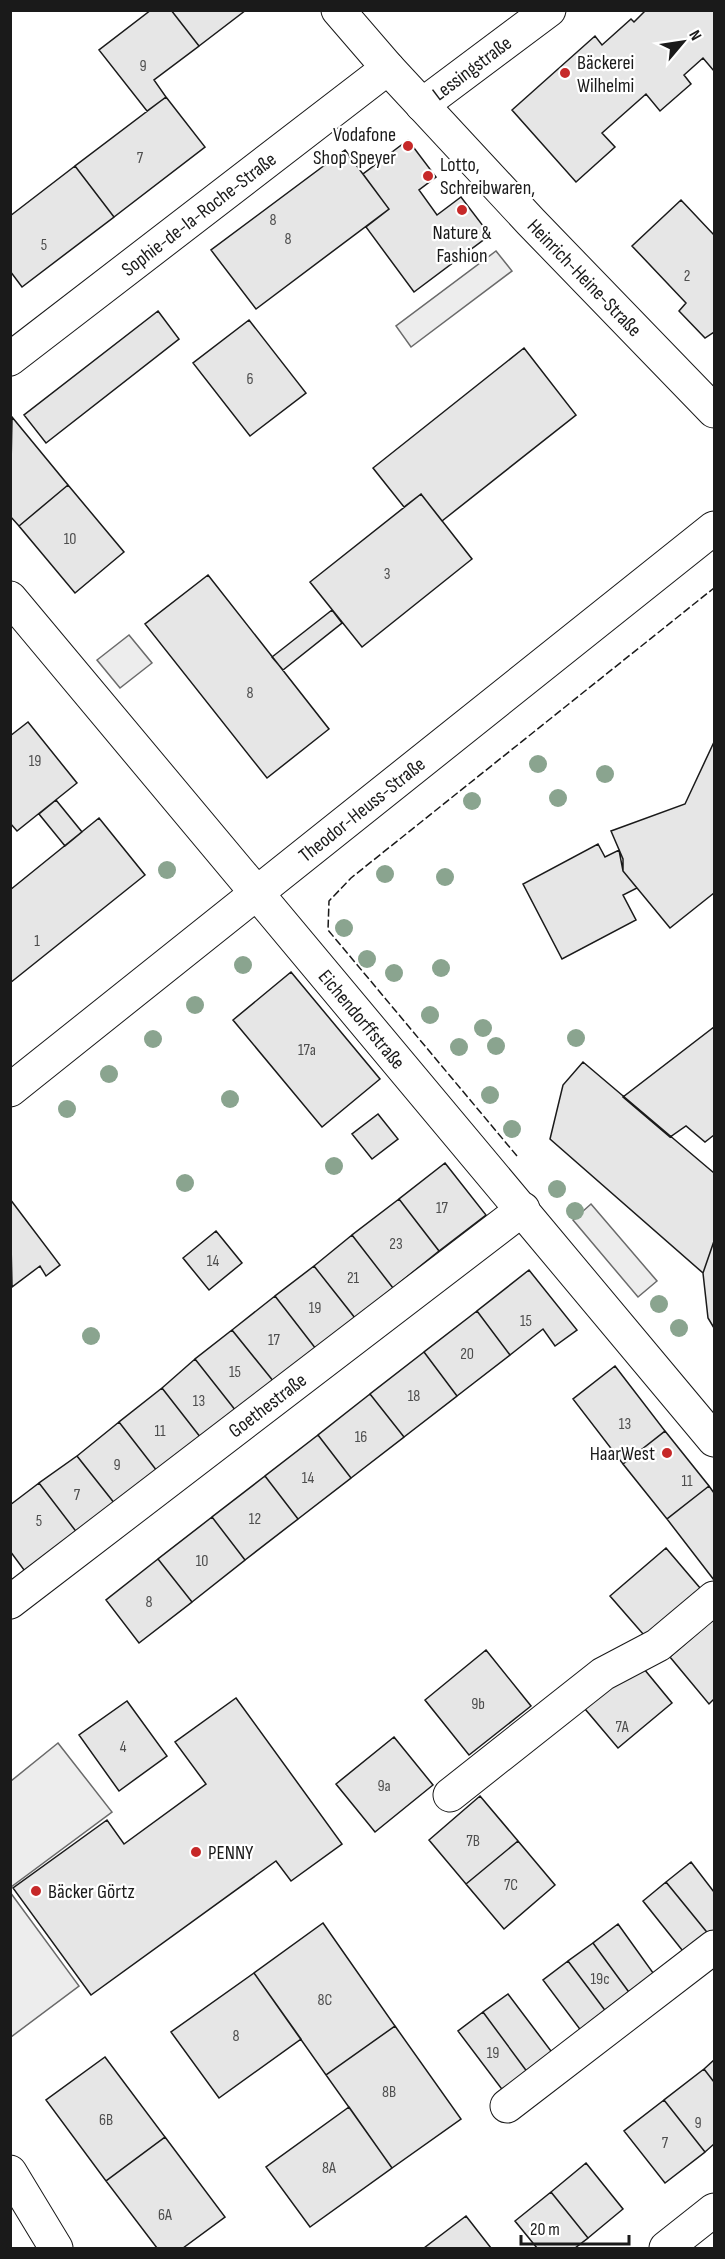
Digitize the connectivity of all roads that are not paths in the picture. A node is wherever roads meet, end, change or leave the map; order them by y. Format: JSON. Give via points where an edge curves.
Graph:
{"nodes":[{"id":1,"x":338,"y":10,"type":"edge"},
{"id":2,"x":549,"y":10,"type":"edge"},
{"id":3,"x":388,"y":68,"type":"junction"},
{"id":4,"x":422,"y":105,"type":"junction"},
{"id":5,"x":10,"y":359,"type":"edge"},
{"id":6,"x":714,"y":411,"type":"edge"},
{"id":7,"x":714,"y":528,"type":"edge"},
{"id":8,"x":10,"y":598,"type":"edge"},
{"id":9,"x":257,"y":893,"type":"junction"},
{"id":10,"x":10,"y":1090,"type":"edge"},
{"id":11,"x":523,"y":1209,"type":"junction"},
{"id":12,"x":714,"y":1440,"type":"edge"},
{"id":13,"x":714,"y":1599,"type":"edge"},
{"id":14,"x":10,"y":1602,"type":"edge"},
{"id":15,"x":450,"y":1795,"type":"dead end"},
{"id":16,"x":714,"y":1947,"type":"edge"},
{"id":17,"x":507,"y":2106,"type":"dead end"},
{"id":18,"x":10,"y":2172,"type":"edge"},
{"id":19,"x":714,"y":2210,"type":"edge"},
{"id":20,"x":56,"y":2248,"type":"edge"},
{"id":21,"x":666,"y":2248,"type":"edge"}],
"edges":[{"from":1,"to":3,"type":"street","name":"Heinrich-Heine-Straße"},
{"from":2,"to":4,"type":"street","name":"Lessingstraße"},
{"from":3,"to":4,"type":"street","name":"Heinrich-Heine-Straße"},
{"from":3,"to":5,"type":"street","name":"Sophie-de-la-Roche-Straße"},
{"from":4,"to":6,"type":"street","name":"Heinrich-Heine-Straße"},
{"from":7,"to":9,"type":"street","name":"Theodor-Heuss-Straße"},
{"from":8,"to":9,"type":"street","name":"Eichendorffstraße"},
{"from":9,"to":10,"type":"street","name":"Theodor-Heuss-Straße"},
{"from":9,"to":11,"type":"street","name":"Eichendorffstraße"},
{"from":11,"to":12,"type":"street","name":"Eichendorffstraße"},
{"from":11,"to":14,"type":"street","name":"Goethestraße"},
{"from":13,"to":15,"type":"street","via":[[658,1645],[603,1674]]},
{"from":16,"to":17,"type":"street"},
{"from":18,"to":20,"type":"street"},
{"from":19,"to":21,"type":"street"}]}
